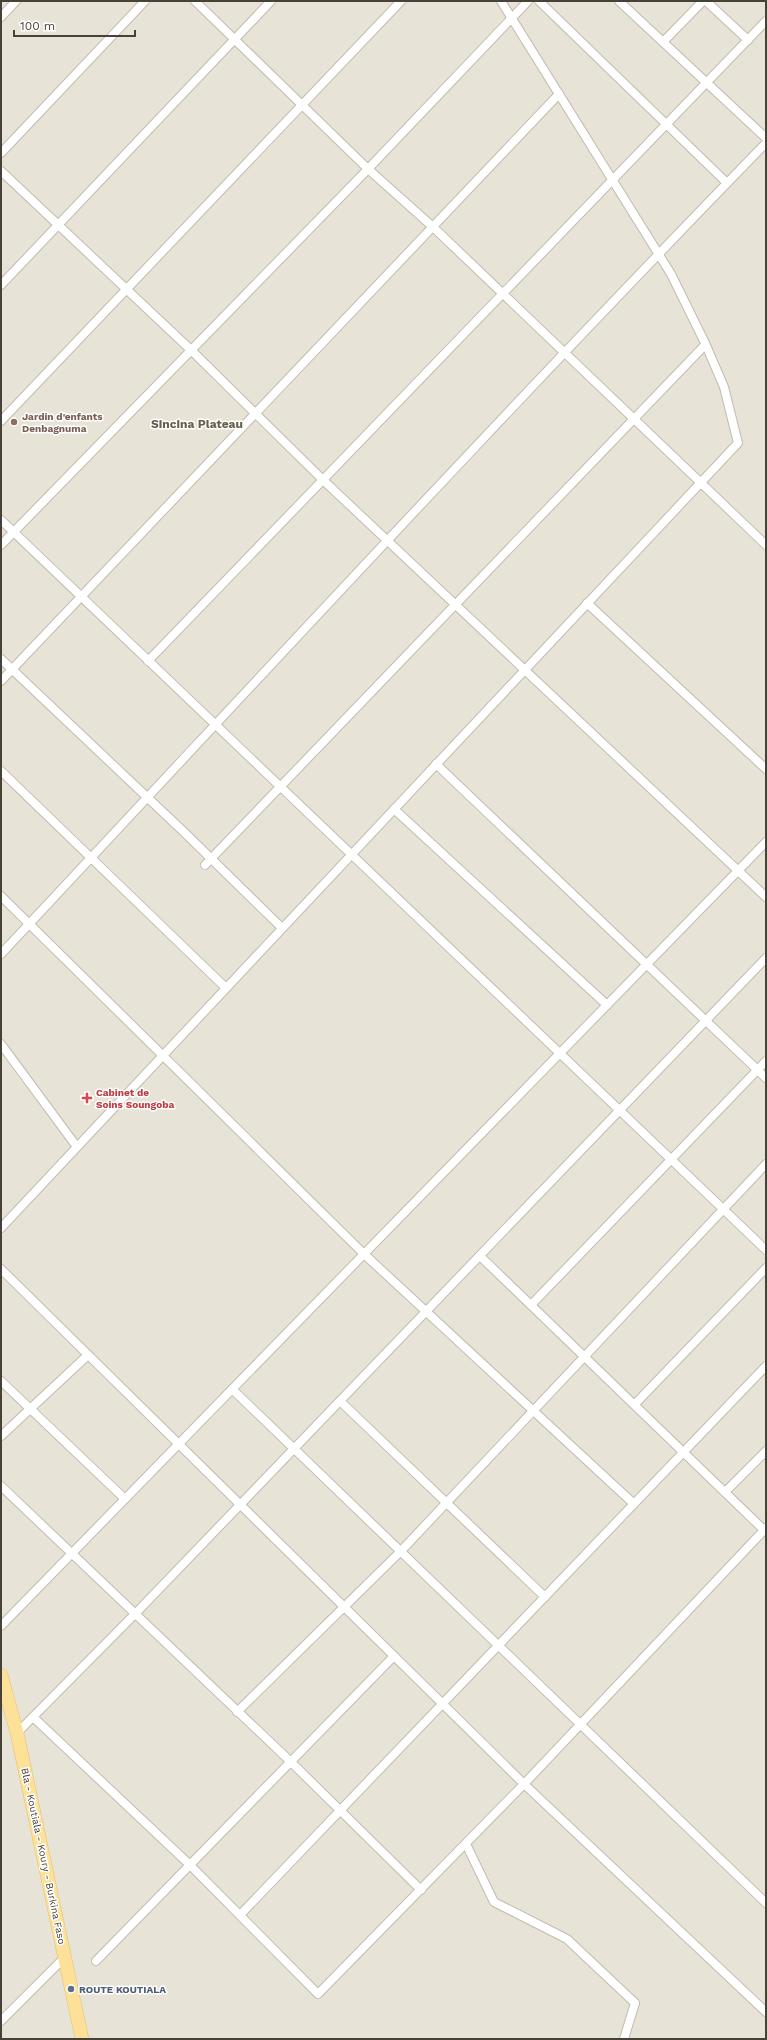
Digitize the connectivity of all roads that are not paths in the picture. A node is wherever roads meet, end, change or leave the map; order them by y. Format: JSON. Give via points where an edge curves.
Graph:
{"nodes":[{"id":1,"x":16,"y":1,"type":"edge"},
{"id":2,"x":145,"y":1,"type":"edge"},
{"id":3,"x":195,"y":1,"type":"edge"},
{"id":4,"x":270,"y":1,"type":"edge"},
{"id":5,"x":401,"y":1,"type":"edge"},
{"id":6,"x":501,"y":1,"type":"edge"},
{"id":7,"x":528,"y":1,"type":"edge"},
{"id":8,"x":539,"y":1,"type":"edge"},
{"id":9,"x":619,"y":1,"type":"edge"},
{"id":10,"x":705,"y":1,"type":"edge"},
{"id":11,"x":1,"y":17,"type":"edge"},
{"id":12,"x":511,"y":19,"type":"junction"},
{"id":13,"x":766,"y":21,"type":"edge"},
{"id":14,"x":234,"y":38,"type":"junction"},
{"id":15,"x":748,"y":40,"type":"junction"},
{"id":16,"x":663,"y":42,"type":"junction"},
{"id":17,"x":706,"y":83,"type":"junction"},
{"id":18,"x":559,"y":94,"type":"junction"},
{"id":19,"x":302,"y":103,"type":"junction"},
{"id":20,"x":667,"y":124,"type":"junction"},
{"id":21,"x":766,"y":138,"type":"edge"},
{"id":22,"x":766,"y":143,"type":"edge"},
{"id":23,"x":1,"y":153,"type":"edge"},
{"id":24,"x":368,"y":169,"type":"junction"},
{"id":25,"x":1,"y":171,"type":"edge"},
{"id":26,"x":613,"y":180,"type":"junction"},
{"id":27,"x":727,"y":183,"type":"junction"},
{"id":28,"x":58,"y":225,"type":"junction"},
{"id":29,"x":433,"y":227,"type":"junction"},
{"id":30,"x":658,"y":254,"type":"junction"},
{"id":31,"x":1,"y":285,"type":"edge"},
{"id":32,"x":126,"y":289,"type":"junction"},
{"id":33,"x":503,"y":294,"type":"junction"},
{"id":34,"x":705,"y":345,"type":"junction"},
{"id":35,"x":192,"y":351,"type":"junction"},
{"id":36,"x":565,"y":353,"type":"junction"},
{"id":37,"x":255,"y":414,"type":"junction"},
{"id":38,"x":634,"y":420,"type":"junction"},
{"id":39,"x":1,"y":421,"type":"edge"},
{"id":40,"x":323,"y":480,"type":"junction"},
{"id":41,"x":700,"y":482,"type":"junction"},
{"id":42,"x":1,"y":520,"type":"edge"},
{"id":43,"x":13,"y":532,"type":"junction"},
{"id":44,"x":388,"y":541,"type":"junction"},
{"id":45,"x":766,"y":544,"type":"edge"},
{"id":46,"x":1,"y":545,"type":"edge"},
{"id":47,"x":81,"y":597,"type":"junction"},
{"id":48,"x":587,"y":603,"type":"junction"},
{"id":49,"x":456,"y":606,"type":"junction"},
{"id":50,"x":1,"y":660,"type":"edge"},
{"id":51,"x":148,"y":662,"type":"junction"},
{"id":52,"x":12,"y":670,"type":"junction"},
{"id":53,"x":524,"y":671,"type":"junction"},
{"id":54,"x":1,"y":681,"type":"edge"},
{"id":55,"x":215,"y":725,"type":"junction"},
{"id":56,"x":436,"y":764,"type":"junction"},
{"id":57,"x":766,"y":769,"type":"edge"},
{"id":58,"x":1,"y":771,"type":"edge"},
{"id":59,"x":280,"y":788,"type":"junction"},
{"id":60,"x":147,"y":798,"type":"junction"},
{"id":61,"x":394,"y":809,"type":"junction"},
{"id":62,"x":766,"y":842,"type":"edge"},
{"id":63,"x":351,"y":855,"type":"junction"},
{"id":64,"x":91,"y":858,"type":"junction"},
{"id":65,"x":208,"y":862,"type":"junction"},
{"id":66,"x":738,"y":871,"type":"junction"},
{"id":67,"x":1,"y":896,"type":"edge"},
{"id":68,"x":766,"y":897,"type":"edge"},
{"id":69,"x":29,"y":925,"type":"junction"},
{"id":70,"x":282,"y":928,"type":"junction"},
{"id":71,"x":1,"y":954,"type":"edge"},
{"id":72,"x":766,"y":958,"type":"edge"},
{"id":73,"x":647,"y":964,"type":"junction"},
{"id":74,"x":226,"y":988,"type":"junction"},
{"id":75,"x":607,"y":1005,"type":"junction"},
{"id":76,"x":706,"y":1020,"type":"junction"},
{"id":77,"x":1,"y":1044,"type":"edge"},
{"id":78,"x":560,"y":1054,"type":"junction"},
{"id":79,"x":162,"y":1057,"type":"junction"},
{"id":80,"x":766,"y":1061,"type":"edge"},
{"id":81,"x":757,"y":1070,"type":"junction"},
{"id":82,"x":766,"y":1078,"type":"edge"},
{"id":83,"x":619,"y":1110,"type":"junction"},
{"id":84,"x":77,"y":1147,"type":"junction"},
{"id":85,"x":672,"y":1160,"type":"junction"},
{"id":86,"x":766,"y":1164,"type":"edge"},
{"id":87,"x":723,"y":1209,"type":"junction"},
{"id":88,"x":1,"y":1228,"type":"edge"},
{"id":89,"x":766,"y":1250,"type":"edge"},
{"id":90,"x":364,"y":1254,"type":"junction"},
{"id":91,"x":480,"y":1256,"type":"junction"},
{"id":92,"x":766,"y":1268,"type":"edge"},
{"id":93,"x":1,"y":1269,"type":"edge"},
{"id":94,"x":531,"y":1305,"type":"junction"},
{"id":95,"x":426,"y":1312,"type":"junction"},
{"id":96,"x":88,"y":1355,"type":"junction"},
{"id":97,"x":584,"y":1356,"type":"junction"},
{"id":98,"x":766,"y":1366,"type":"edge"},
{"id":99,"x":1,"y":1381,"type":"edge"},
{"id":100,"x":232,"y":1389,"type":"junction"},
{"id":101,"x":340,"y":1401,"type":"junction"},
{"id":102,"x":636,"y":1404,"type":"junction"},
{"id":103,"x":30,"y":1409,"type":"junction"},
{"id":104,"x":533,"y":1411,"type":"junction"},
{"id":105,"x":1,"y":1436,"type":"edge"},
{"id":106,"x":179,"y":1444,"type":"junction"},
{"id":107,"x":294,"y":1448,"type":"junction"},
{"id":108,"x":766,"y":1451,"type":"edge"},
{"id":109,"x":683,"y":1452,"type":"junction"},
{"id":110,"x":1,"y":1486,"type":"edge"},
{"id":111,"x":725,"y":1492,"type":"junction"},
{"id":112,"x":125,"y":1499,"type":"junction"},
{"id":113,"x":446,"y":1502,"type":"junction"},
{"id":114,"x":240,"y":1504,"type":"junction"},
{"id":115,"x":634,"y":1504,"type":"junction"},
{"id":116,"x":765,"y":1529,"type":"edge"},
{"id":117,"x":401,"y":1551,"type":"junction"},
{"id":118,"x":72,"y":1554,"type":"junction"},
{"id":119,"x":545,"y":1597,"type":"junction"},
{"id":120,"x":344,"y":1606,"type":"junction"},
{"id":121,"x":135,"y":1614,"type":"junction"},
{"id":122,"x":1,"y":1626,"type":"edge"},
{"id":123,"x":499,"y":1645,"type":"junction"},
{"id":124,"x":394,"y":1656,"type":"junction"},
{"id":125,"x":1,"y":1675,"type":"edge"},
{"id":126,"x":443,"y":1704,"type":"junction"},
{"id":127,"x":237,"y":1712,"type":"junction"},
{"id":128,"x":33,"y":1717,"type":"junction"},
{"id":129,"x":581,"y":1724,"type":"junction"},
{"id":130,"x":17,"y":1733,"type":"junction"},
{"id":131,"x":291,"y":1762,"type":"junction"},
{"id":132,"x":524,"y":1784,"type":"junction"},
{"id":133,"x":340,"y":1811,"type":"junction"},
{"id":134,"x":466,"y":1844,"type":"junction"},
{"id":135,"x":190,"y":1865,"type":"junction"},
{"id":136,"x":420,"y":1890,"type":"junction"},
{"id":137,"x":766,"y":1903,"type":"edge"},
{"id":138,"x":240,"y":1915,"type":"junction"},
{"id":139,"x":65,"y":1957,"type":"junction"},
{"id":140,"x":96,"y":1961,"type":"dead end"},
{"id":141,"x":766,"y":2012,"type":"edge"},
{"id":142,"x":1,"y":2021,"type":"edge"},
{"id":143,"x":82,"y":2039,"type":"edge"},
{"id":144,"x":624,"y":2039,"type":"edge"}],
"edges":[{"from":1,"to":11,"type":"street"},
{"from":2,"to":23,"type":"street"},
{"from":3,"to":14,"type":"street"},
{"from":4,"to":14,"type":"street"},
{"from":5,"to":19,"type":"street"},
{"from":6,"to":12,"type":"street"},
{"from":7,"to":12,"type":"street"},
{"from":8,"to":20,"type":"street"},
{"from":9,"to":16,"type":"street"},
{"from":10,"to":15,"type":"street"},
{"from":10,"to":16,"type":"street"},
{"from":12,"to":18,"type":"street"},
{"from":12,"to":24,"type":"street"},
{"from":13,"to":15,"type":"street"},
{"from":14,"to":19,"type":"street"},
{"from":14,"to":28,"type":"street"},
{"from":15,"to":17,"type":"street"},
{"from":16,"to":17,"type":"street"},
{"from":17,"to":20,"type":"street"},
{"from":17,"to":21,"type":"street"},
{"from":18,"to":26,"type":"street"},
{"from":18,"to":29,"type":"street"},
{"from":19,"to":24,"type":"street"},
{"from":19,"to":32,"type":"street"},
{"from":20,"to":26,"type":"street"},
{"from":20,"to":27,"type":"street"},
{"from":22,"to":27,"type":"street"},
{"from":24,"to":29,"type":"street"},
{"from":24,"to":35,"type":"street"},
{"from":25,"to":28,"type":"street"},
{"from":26,"to":30,"type":"street"},
{"from":26,"to":33,"type":"street"},
{"from":27,"to":30,"type":"street"},
{"from":28,"to":31,"type":"street"},
{"from":28,"to":32,"type":"street"},
{"from":29,"to":33,"type":"street"},
{"from":29,"to":37,"type":"street"},
{"from":30,"to":34,"type":"street","via":[[671,274]]},
{"from":30,"to":36,"type":"street"},
{"from":32,"to":35,"type":"street"},
{"from":32,"to":39,"type":"street"},
{"from":33,"to":36,"type":"street"},
{"from":33,"to":40,"type":"street"},
{"from":34,"to":38,"type":"street"},
{"from":34,"to":41,"type":"street","via":[[724,387],[738,443]]},
{"from":35,"to":37,"type":"street"},
{"from":35,"to":43,"type":"street"},
{"from":36,"to":38,"type":"street"},
{"from":36,"to":44,"type":"street"},
{"from":37,"to":40,"type":"street"},
{"from":37,"to":47,"type":"street"},
{"from":38,"to":41,"type":"street"},
{"from":38,"to":49,"type":"street"},
{"from":40,"to":44,"type":"street"},
{"from":40,"to":51,"type":"street"},
{"from":41,"to":45,"type":"street"},
{"from":41,"to":48,"type":"street"},
{"from":42,"to":43,"type":"street"},
{"from":43,"to":46,"type":"street"},
{"from":43,"to":47,"type":"street"},
{"from":44,"to":49,"type":"street"},
{"from":44,"to":55,"type":"street"},
{"from":47,"to":51,"type":"street"},
{"from":47,"to":52,"type":"street"},
{"from":48,"to":53,"type":"street"},
{"from":48,"to":57,"type":"street"},
{"from":49,"to":53,"type":"street"},
{"from":49,"to":59,"type":"street"},
{"from":50,"to":52,"type":"street"},
{"from":51,"to":55,"type":"street"},
{"from":52,"to":54,"type":"street"},
{"from":52,"to":60,"type":"street"},
{"from":53,"to":56,"type":"street"},
{"from":53,"to":66,"type":"street"},
{"from":55,"to":59,"type":"street"},
{"from":55,"to":60,"type":"street"},
{"from":56,"to":61,"type":"street"},
{"from":56,"to":73,"type":"street"},
{"from":58,"to":64,"type":"street"},
{"from":59,"to":63,"type":"street"},
{"from":59,"to":65,"type":"street"},
{"from":60,"to":64,"type":"street"},
{"from":60,"to":65,"type":"street","via":[[185,833]]},
{"from":61,"to":63,"type":"street"},
{"from":61,"to":75,"type":"street"},
{"from":62,"to":66,"type":"street"},
{"from":63,"to":70,"type":"street"},
{"from":63,"to":78,"type":"street"},
{"from":64,"to":69,"type":"street"},
{"from":64,"to":74,"type":"street"},
{"from":65,"to":70,"type":"street"},
{"from":66,"to":68,"type":"street"},
{"from":66,"to":73,"type":"street"},
{"from":67,"to":69,"type":"street"},
{"from":69,"to":71,"type":"street"},
{"from":69,"to":79,"type":"street"},
{"from":70,"to":74,"type":"street"},
{"from":72,"to":76,"type":"street"},
{"from":73,"to":75,"type":"street"},
{"from":73,"to":76,"type":"street"},
{"from":74,"to":79,"type":"street"},
{"from":75,"to":78,"type":"street"},
{"from":76,"to":81,"type":"street"},
{"from":76,"to":83,"type":"street"},
{"from":77,"to":84,"type":"street"},
{"from":78,"to":83,"type":"street"},
{"from":78,"to":90,"type":"street"},
{"from":79,"to":84,"type":"street"},
{"from":79,"to":90,"type":"street"},
{"from":80,"to":81,"type":"street"},
{"from":81,"to":82,"type":"street"},
{"from":81,"to":85,"type":"street"},
{"from":83,"to":85,"type":"street"},
{"from":83,"to":91,"type":"street"},
{"from":84,"to":88,"type":"street"},
{"from":85,"to":87,"type":"street"},
{"from":85,"to":94,"type":"street"},
{"from":86,"to":87,"type":"street"},
{"from":87,"to":89,"type":"street"},
{"from":87,"to":97,"type":"street"},
{"from":90,"to":95,"type":"street"},
{"from":90,"to":100,"type":"street"},
{"from":91,"to":94,"type":"street"},
{"from":91,"to":95,"type":"street"},
{"from":92,"to":102,"type":"street"},
{"from":93,"to":96,"type":"street"},
{"from":94,"to":97,"type":"street"},
{"from":95,"to":101,"type":"street"},
{"from":95,"to":104,"type":"street"},
{"from":96,"to":103,"type":"street"},
{"from":96,"to":106,"type":"street"},
{"from":97,"to":102,"type":"street"},
{"from":97,"to":104,"type":"street"},
{"from":98,"to":109,"type":"street"},
{"from":99,"to":103,"type":"street"},
{"from":100,"to":106,"type":"street"},
{"from":100,"to":107,"type":"street"},
{"from":101,"to":107,"type":"street"},
{"from":101,"to":113,"type":"street"},
{"from":102,"to":109,"type":"street"},
{"from":103,"to":105,"type":"street"},
{"from":103,"to":112,"type":"street"},
{"from":104,"to":113,"type":"street"},
{"from":104,"to":115,"type":"street"},
{"from":106,"to":112,"type":"street"},
{"from":106,"to":114,"type":"street"},
{"from":107,"to":114,"type":"street"},
{"from":107,"to":117,"type":"street"},
{"from":108,"to":111,"type":"street"},
{"from":109,"to":111,"type":"street"},
{"from":109,"to":115,"type":"street"},
{"from":110,"to":118,"type":"street"},
{"from":111,"to":116,"type":"street"},
{"from":112,"to":118,"type":"street"},
{"from":113,"to":117,"type":"street"},
{"from":113,"to":119,"type":"street"},
{"from":114,"to":120,"type":"street"},
{"from":114,"to":121,"type":"street"},
{"from":115,"to":119,"type":"street"},
{"from":116,"to":129,"type":"street"},
{"from":117,"to":120,"type":"street"},
{"from":117,"to":123,"type":"street"},
{"from":118,"to":121,"type":"street"},
{"from":118,"to":122,"type":"street"},
{"from":119,"to":123,"type":"street"},
{"from":120,"to":124,"type":"street"},
{"from":120,"to":127,"type":"street"},
{"from":121,"to":127,"type":"street"},
{"from":121,"to":128,"type":"street"},
{"from":123,"to":126,"type":"street"},
{"from":123,"to":129,"type":"street"},
{"from":124,"to":126,"type":"street"},
{"from":124,"to":131,"type":"street"},
{"from":125,"to":130,"type":"main road","name":"Bla - Koutiala - Koury - Burkina Faso"},
{"from":126,"to":132,"type":"street"},
{"from":126,"to":133,"type":"street"},
{"from":127,"to":131,"type":"street"},
{"from":128,"to":130,"type":"street"},
{"from":128,"to":135,"type":"street"},
{"from":129,"to":132,"type":"street"},
{"from":129,"to":137,"type":"street"},
{"from":130,"to":139,"type":"main road","name":"Bla - Koutiala - Koury - Burkina Faso"},
{"from":131,"to":133,"type":"street"},
{"from":131,"to":135,"type":"street"},
{"from":132,"to":134,"type":"street"},
{"from":132,"to":141,"type":"street"},
{"from":133,"to":136,"type":"street"},
{"from":133,"to":138,"type":"street"},
{"from":134,"to":136,"type":"street"},
{"from":134,"to":144,"type":"street","via":[[494,1902],[567,1939],[635,2003]]},
{"from":135,"to":138,"type":"street"},
{"from":135,"to":140,"type":"street"},
{"from":136,"to":138,"type":"street","via":[[318,1994]]},
{"from":139,"to":142,"type":"street"},
{"from":139,"to":143,"type":"main road","name":"Bla - Koutiala - Koury - Burkina Faso"}]}
